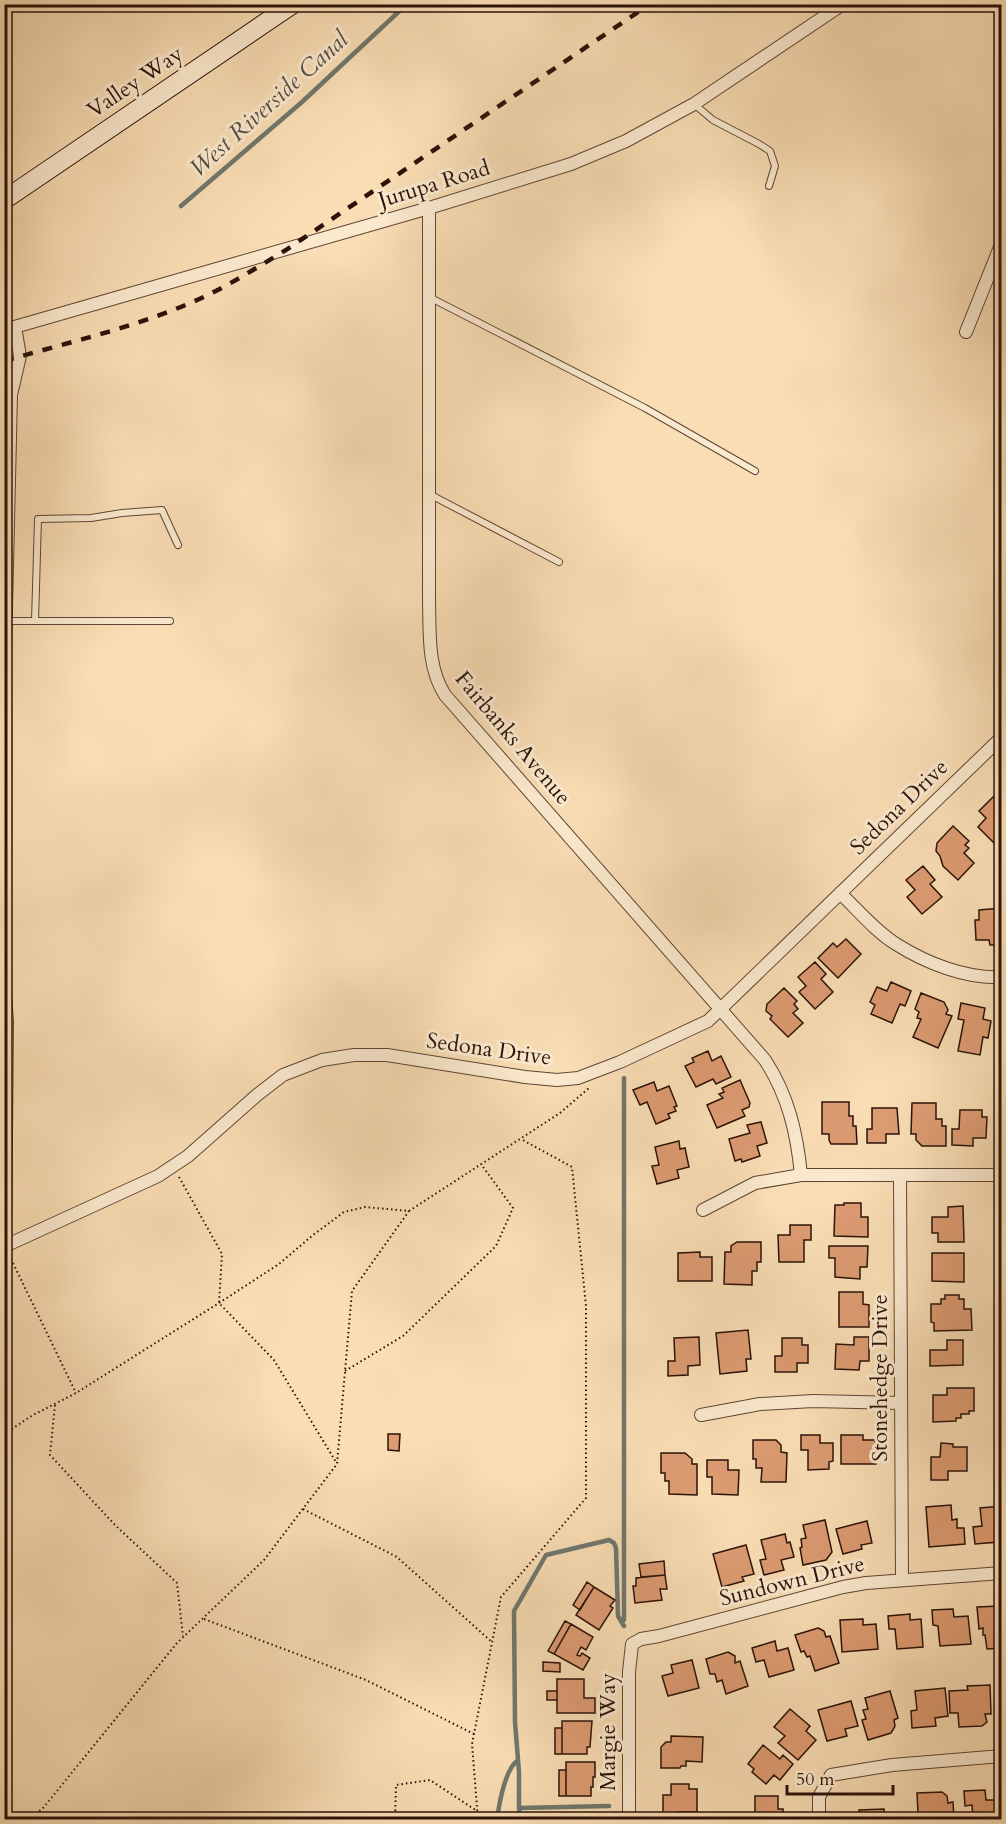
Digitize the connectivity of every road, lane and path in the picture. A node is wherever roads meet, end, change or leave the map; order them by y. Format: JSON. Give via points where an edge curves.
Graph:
{"nodes":[{"id":1,"x":293,"y":4,"type":"edge"},
{"id":2,"x":843,"y":4,"type":"edge"},
{"id":3,"x":694,"y":104,"type":"junction"},
{"id":4,"x":769,"y":186,"type":"dead end"},
{"id":5,"x":4,"y":200,"type":"edge"},
{"id":6,"x":429,"y":208,"type":"junction"},
{"id":7,"x":1002,"y":242,"type":"edge"},
{"id":8,"x":429,"y":297,"type":"junction"},
{"id":9,"x":10,"y":329,"type":"edge"},
{"id":10,"x":966,"y":332,"type":"dead end"},
{"id":11,"x":755,"y":471,"type":"dead end"},
{"id":12,"x":429,"y":494,"type":"junction"},
{"id":13,"x":178,"y":545,"type":"dead end"},
{"id":14,"x":559,"y":562,"type":"dead end"},
{"id":15,"x":6,"y":621,"type":"junction"},
{"id":16,"x":35,"y":621,"type":"junction"},
{"id":17,"x":170,"y":621,"type":"dead end"},
{"id":18,"x":4,"y":693,"type":"edge"},
{"id":19,"x":1002,"y":737,"type":"edge"},
{"id":20,"x":840,"y":893,"type":"junction"},
{"id":21,"x":1002,"y":977,"type":"edge"},
{"id":22,"x":4,"y":980,"type":"edge"},
{"id":23,"x":721,"y":1010,"type":"junction"},
{"id":24,"x":591,"y":1086,"type":"dead end"},
{"id":25,"x":521,"y":1139,"type":"junction"},
{"id":26,"x":481,"y":1164,"type":"junction"},
{"id":27,"x":173,"y":1166,"type":"junction"},
{"id":28,"x":801,"y":1175,"type":"junction"},
{"id":29,"x":900,"y":1175,"type":"junction"},
{"id":30,"x":1002,"y":1175,"type":"edge"},
{"id":31,"x":703,"y":1210,"type":"dead end"},
{"id":32,"x":409,"y":1211,"type":"junction"},
{"id":33,"x":5,"y":1246,"type":"edge"},
{"id":34,"x":219,"y":1303,"type":"junction"},
{"id":35,"x":345,"y":1371,"type":"junction"},
{"id":36,"x":76,"y":1393,"type":"junction"},
{"id":37,"x":901,"y":1402,"type":"junction"},
{"id":38,"x":55,"y":1405,"type":"junction"},
{"id":39,"x":700,"y":1415,"type":"dead end"},
{"id":40,"x":4,"y":1434,"type":"edge"},
{"id":41,"x":338,"y":1464,"type":"junction"},
{"id":42,"x":303,"y":1509,"type":"junction"},
{"id":43,"x":1002,"y":1574,"type":"edge"},
{"id":44,"x":902,"y":1580,"type":"junction"},
{"id":45,"x":203,"y":1618,"type":"junction"},
{"id":46,"x":183,"y":1637,"type":"junction"},
{"id":47,"x":492,"y":1642,"type":"junction"},
{"id":48,"x":632,"y":1644,"type":"joint"},
{"id":49,"x":474,"y":1734,"type":"junction"},
{"id":50,"x":1002,"y":1756,"type":"edge"},
{"id":51,"x":477,"y":1811,"type":"junction"},
{"id":52,"x":29,"y":1820,"type":"edge"},
{"id":53,"x":395,"y":1820,"type":"edge"},
{"id":54,"x":478,"y":1820,"type":"edge"},
{"id":55,"x":629,"y":1820,"type":"edge"},
{"id":56,"x":819,"y":1820,"type":"edge"}],
"edges":[{"from":1,"to":5,"type":"street","name":"Valley Way"},
{"from":2,"to":3,"type":"street","name":"Jurupa Road"},
{"from":3,"to":4,"type":"lane","via":[[713,120],[770,151],[775,166]]},
{"from":3,"to":6,"type":"street","name":"Jurupa Road","via":[[571,165]]},
{"from":6,"to":8,"type":"street","name":"Fairbanks Avenue"},
{"from":6,"to":9,"type":"street","name":"Jurupa Road"},
{"from":7,"to":10,"type":"street"},
{"from":8,"to":11,"type":"lane","via":[[645,408]]},
{"from":8,"to":12,"type":"street","name":"Fairbanks Avenue"},
{"from":9,"to":15,"type":"street","via":[[20,356],[10,395]]},
{"from":12,"to":14,"type":"lane"},
{"from":12,"to":23,"type":"street","name":"Fairbanks Avenue","via":[[430,652],[440,688]]},
{"from":13,"to":16,"type":"lane","via":[[162,510],[38,519]]},
{"from":15,"to":16,"type":"lane"},
{"from":15,"to":18,"type":"street"},
{"from":16,"to":17,"type":"lane"},
{"from":19,"to":20,"type":"street","name":"Sedona Drive"},
{"from":20,"to":21,"type":"street","via":[[894,943],[926,960],[962,972]]},
{"from":20,"to":23,"type":"street","name":"Sedona Drive"},
{"from":22,"to":33,"type":"street"},
{"from":23,"to":27,"type":"street","name":"Sedona Drive","via":[[708,1021],[578,1078],[525,1077],[387,1055],[322,1060],[284,1075]]},
{"from":23,"to":28,"type":"street","name":"Fairbanks Avenue","via":[[778,1080],[795,1127]]},
{"from":24,"to":25,"type":"path"},
{"from":25,"to":26,"type":"path"},
{"from":25,"to":47,"type":"path","via":[[573,1167],[586,1306],[586,1498],[501,1597]]},
{"from":26,"to":32,"type":"path"},
{"from":26,"to":35,"type":"path","via":[[513,1208],[495,1246],[403,1336]]},
{"from":27,"to":33,"type":"street","name":"Sedona Drive"},
{"from":27,"to":34,"type":"path","via":[[222,1254]]},
{"from":28,"to":29,"type":"street"},
{"from":28,"to":31,"type":"street","via":[[755,1183]]},
{"from":29,"to":30,"type":"street"},
{"from":29,"to":37,"type":"street","name":"Stonehedge Drive"},
{"from":32,"to":34,"type":"path","via":[[365,1207],[344,1212],[279,1264]]},
{"from":32,"to":35,"type":"path","via":[[352,1292]]},
{"from":33,"to":36,"type":"path"},
{"from":34,"to":36,"type":"path"},
{"from":34,"to":41,"type":"path","via":[[274,1360]]},
{"from":35,"to":41,"type":"path"},
{"from":36,"to":38,"type":"path"},
{"from":37,"to":39,"type":"street","via":[[760,1404]]},
{"from":37,"to":44,"type":"street","name":"Stonehedge Drive"},
{"from":38,"to":40,"type":"path"},
{"from":38,"to":46,"type":"path","via":[[50,1455],[115,1525],[177,1583]]},
{"from":41,"to":42,"type":"path"},
{"from":42,"to":45,"type":"path","via":[[264,1560]]},
{"from":42,"to":47,"type":"path","via":[[397,1557]]},
{"from":43,"to":44,"type":"street","name":"Sundown Drive"},
{"from":44,"to":48,"type":"street","name":"Sundown Drive","via":[[843,1587]]},
{"from":45,"to":46,"type":"path"},
{"from":45,"to":49,"type":"path","via":[[366,1680]]},
{"from":46,"to":52,"type":"path","via":[[44,1807]]},
{"from":47,"to":49,"type":"path"},
{"from":48,"to":55,"type":"street","name":"Margie Way"},
{"from":49,"to":51,"type":"path"},
{"from":50,"to":56,"type":"street","via":[[892,1765],[831,1775],[819,1797]]},
{"from":51,"to":53,"type":"path","via":[[430,1780],[396,1785]]},
{"from":51,"to":54,"type":"path"}]}
